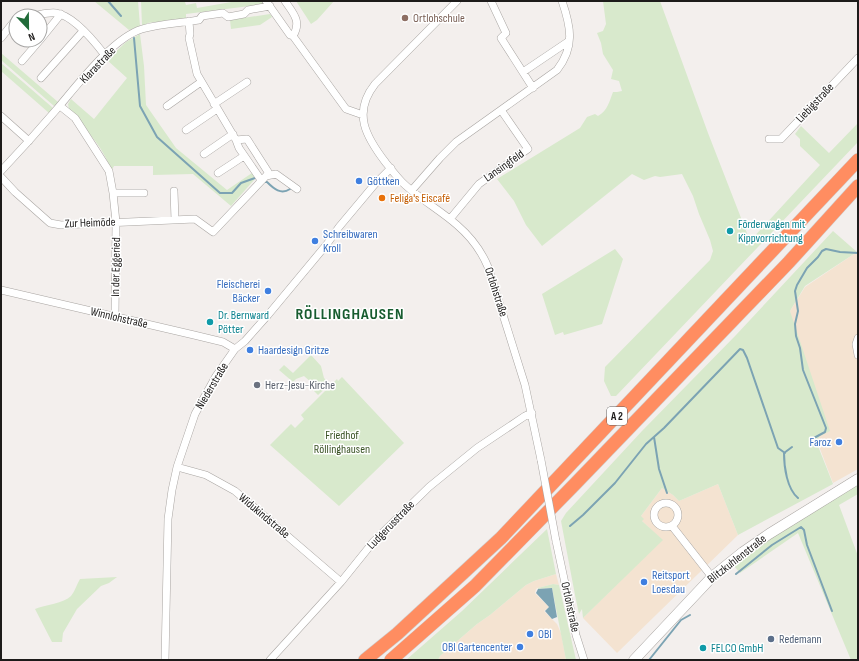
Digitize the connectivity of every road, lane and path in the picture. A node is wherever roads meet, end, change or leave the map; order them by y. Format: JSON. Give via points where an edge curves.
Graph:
{"nodes":[{"id":1,"x":285,"y":1,"type":"edge"},
{"id":2,"x":457,"y":1,"type":"edge"},
{"id":3,"x":491,"y":1,"type":"edge"},
{"id":4,"x":562,"y":1,"type":"edge"},
{"id":5,"x":268,"y":3,"type":"edge"},
{"id":6,"x":48,"y":14,"type":"edge"},
{"id":7,"x":61,"y":14,"type":"junction"},
{"id":8,"x":189,"y":21,"type":"junction"},
{"id":9,"x":8,"y":30,"type":"edge"},
{"id":10,"x":48,"y":30,"type":"edge"},
{"id":11,"x":82,"y":30,"type":"junction"},
{"id":12,"x":293,"y":36,"type":"junction"},
{"id":13,"x":1,"y":38,"type":"edge"},
{"id":14,"x":570,"y":41,"type":"junction"},
{"id":15,"x":33,"y":48,"type":"edge"},
{"id":16,"x":104,"y":54,"type":"junction"},
{"id":17,"x":858,"y":58,"type":"edge"},
{"id":18,"x":22,"y":61,"type":"dead end"},
{"id":19,"x":523,"y":72,"type":"junction"},
{"id":20,"x":41,"y":78,"type":"dead end"},
{"id":21,"x":201,"y":82,"type":"junction"},
{"id":22,"x":247,"y":82,"type":"dead end"},
{"id":23,"x":533,"y":88,"type":"junction"},
{"id":24,"x":60,"y":106,"type":"junction"},
{"id":25,"x":166,"y":106,"type":"dead end"},
{"id":26,"x":215,"y":107,"type":"junction"},
{"id":27,"x":501,"y":110,"type":"junction"},
{"id":28,"x":363,"y":115,"type":"junction"},
{"id":29,"x":2,"y":118,"type":"edge"},
{"id":30,"x":186,"y":130,"type":"dead end"},
{"id":31,"x":234,"y":137,"type":"junction"},
{"id":32,"x":769,"y":139,"type":"dead end"},
{"id":33,"x":29,"y":142,"type":"junction"},
{"id":34,"x":204,"y":154,"type":"dead end"},
{"id":35,"x":244,"y":156,"type":"junction"},
{"id":36,"x":858,"y":160,"type":"edge"},
{"id":37,"x":391,"y":168,"type":"junction"},
{"id":38,"x":1,"y":172,"type":"edge"},
{"id":39,"x":218,"y":173,"type":"dead end"},
{"id":40,"x":270,"y":175,"type":"junction"},
{"id":41,"x":1,"y":177,"type":"edge"},
{"id":42,"x":261,"y":180,"type":"junction"},
{"id":43,"x":858,"y":186,"type":"edge"},
{"id":44,"x":297,"y":189,"type":"dead end"},
{"id":45,"x":412,"y":190,"type":"junction"},
{"id":46,"x":174,"y":191,"type":"dead end"},
{"id":47,"x":144,"y":192,"type":"dead end"},
{"id":48,"x":113,"y":193,"type":"junction"},
{"id":49,"x":175,"y":220,"type":"junction"},
{"id":50,"x":450,"y":220,"type":"junction"},
{"id":51,"x":116,"y":222,"type":"junction"},
{"id":52,"x":1,"y":290,"type":"edge"},
{"id":53,"x":115,"y":317,"type":"junction"},
{"id":54,"x":858,"y":338,"type":"edge"},
{"id":55,"x":236,"y":349,"type":"junction"},
{"id":56,"x":858,"y":355,"type":"edge"},
{"id":57,"x":532,"y":413,"type":"junction"},
{"id":58,"x":177,"y":467,"type":"junction"},
{"id":59,"x":858,"y":479,"type":"edge"},
{"id":60,"x":672,"y":526,"type":"dead end"},
{"id":61,"x":712,"y":577,"type":"junction"},
{"id":62,"x":341,"y":582,"type":"junction"},
{"id":63,"x":165,"y":660,"type":"edge"},
{"id":64,"x":270,"y":660,"type":"edge"},
{"id":65,"x":365,"y":660,"type":"edge"},
{"id":66,"x":391,"y":660,"type":"edge"},
{"id":67,"x":584,"y":660,"type":"edge"},
{"id":68,"x":634,"y":660,"type":"edge"}],
"edges":[{"from":1,"to":12,"type":"street","via":[[297,21]]},
{"from":2,"to":28,"type":"street","name":"Ortlohstraße","via":[[375,84],[368,93]]},
{"from":3,"to":19,"type":"street","via":[[506,33],[501,38]]},
{"from":4,"to":14,"type":"street"},
{"from":5,"to":8,"type":"street","name":"Klarastraße","via":[[244,14],[228,17],[223,13]]},
{"from":5,"to":12,"type":"street","name":"Klarastraße"},
{"from":6,"to":7,"type":"street"},
{"from":7,"to":10,"type":"street"},
{"from":7,"to":11,"type":"street"},
{"from":8,"to":16,"type":"street","name":"Klarastraße","via":[[141,30]]},
{"from":8,"to":21,"type":"street","via":[[189,38]]},
{"from":9,"to":13,"type":"street"},
{"from":11,"to":16,"type":"street"},
{"from":11,"to":20,"type":"street"},
{"from":12,"to":28,"type":"street","name":"Klarastraße","via":[[346,110]]},
{"from":14,"to":19,"type":"street"},
{"from":14,"to":23,"type":"street","via":[[562,64],[551,76]]},
{"from":15,"to":18,"type":"street"},
{"from":16,"to":24,"type":"street","name":"Klarastraße"},
{"from":17,"to":32,"type":"street","name":"Liebigstraße","via":[[781,140]]},
{"from":19,"to":23,"type":"street"},
{"from":21,"to":25,"type":"street"},
{"from":21,"to":26,"type":"street"},
{"from":22,"to":26,"type":"street"},
{"from":23,"to":27,"type":"street"},
{"from":24,"to":33,"type":"street","name":"Klarastraße"},
{"from":24,"to":48,"type":"street","name":"In der Eggeried","via":[[75,118],[109,171]]},
{"from":26,"to":30,"type":"street"},
{"from":26,"to":31,"type":"street"},
{"from":27,"to":45,"type":"street","via":[[456,142]]},
{"from":27,"to":50,"type":"street","name":"Lansingfeld","via":[[528,149],[479,184]]},
{"from":28,"to":37,"type":"street","name":"Ortlohstraße","via":[[366,134]]},
{"from":29,"to":33,"type":"street"},
{"from":31,"to":34,"type":"street"},
{"from":31,"to":35,"type":"street"},
{"from":31,"to":40,"type":"street","via":[[247,139]]},
{"from":33,"to":38,"type":"street","name":"Klarastraße"},
{"from":35,"to":39,"type":"street"},
{"from":35,"to":42,"type":"street"},
{"from":36,"to":65,"type":"highway","number":"A 2","via":[[501,538],[397,634]]},
{"from":37,"to":45,"type":"street","name":"Ortlohstraße"},
{"from":37,"to":55,"type":"street","name":"Niederstraße"},
{"from":40,"to":42,"type":"street","name":"Zur Heimöde"},
{"from":40,"to":44,"type":"street","via":[[276,174]]},
{"from":41,"to":51,"type":"street","name":"Zur Heimöde","via":[[50,223],[61,225]]},
{"from":42,"to":49,"type":"street","name":"Zur Heimöde","via":[[213,232],[195,219]]},
{"from":43,"to":66,"type":"highway","number":"A 2","via":[[789,262],[475,586]]},
{"from":45,"to":50,"type":"street","name":"Ortlohstraße"},
{"from":46,"to":49,"type":"street"},
{"from":47,"to":48,"type":"street"},
{"from":48,"to":51,"type":"street","name":"In der Eggeried"},
{"from":49,"to":51,"type":"street","name":"Zur Heimöde"},
{"from":50,"to":57,"type":"street","name":"Ortlohstraße","via":[[473,241],[488,266]]},
{"from":51,"to":53,"type":"street","name":"In der Eggeried"},
{"from":52,"to":53,"type":"street","name":"Winnlohstraße"},
{"from":53,"to":55,"type":"street","name":"Winnlohstraße","via":[[218,341]]},
{"from":54,"to":56,"type":"street"},
{"from":55,"to":58,"type":"street","name":"Niederstraße","via":[[216,376],[195,414]]},
{"from":57,"to":62,"type":"street","name":"Ludgerusstraße","via":[[477,448],[429,487],[374,541]]},
{"from":57,"to":67,"type":"street","name":"Ortlohstraße","bridge":true,"via":[[556,541]]},
{"from":58,"to":62,"type":"street","name":"Widukindstraße","via":[[206,475],[235,491]]},
{"from":58,"to":63,"type":"street","name":"Niederstraße","via":[[168,519]]},
{"from":59,"to":61,"type":"main road","name":"Blitzkuhlenstraße","via":[[769,534]]},
{"from":60,"to":61,"type":"street"},
{"from":61,"to":68,"type":"main road","name":"Blitzkuhlenstraße"},
{"from":62,"to":64,"type":"street","name":"Ludgerusstraße"}]}
